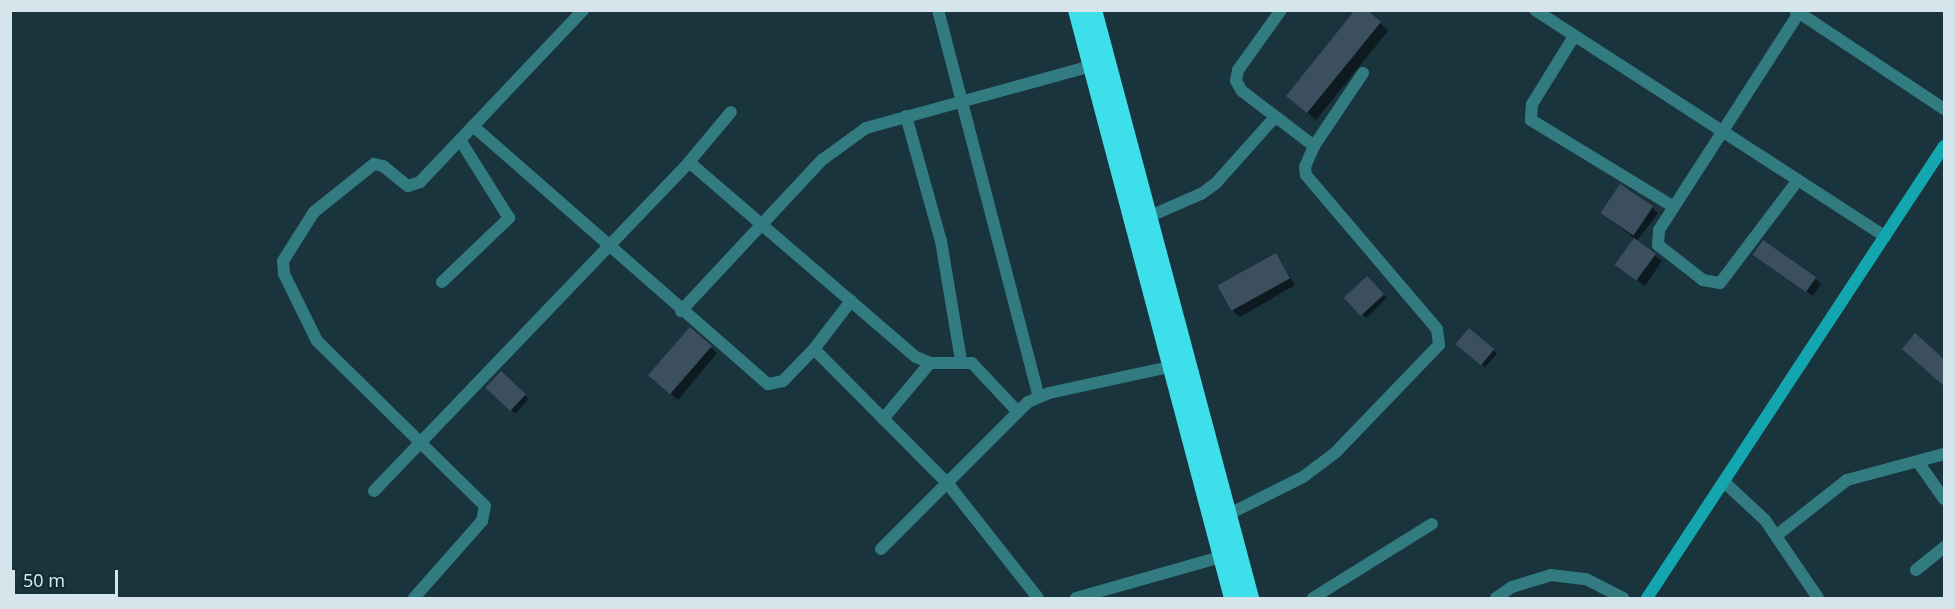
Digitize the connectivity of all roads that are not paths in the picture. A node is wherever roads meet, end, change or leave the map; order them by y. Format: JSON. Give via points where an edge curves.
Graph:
{"nodes":[{"id":1,"x":583,"y":10,"type":"edge"},
{"id":2,"x":938,"y":10,"type":"edge"},
{"id":3,"x":1077,"y":10,"type":"edge"},
{"id":4,"x":1094,"y":10,"type":"edge"},
{"id":5,"x":1281,"y":10,"type":"edge"},
{"id":6,"x":1535,"y":10,"type":"edge"},
{"id":7,"x":1799,"y":11,"type":"edge"},
{"id":8,"x":1573,"y":38,"type":"junction"},
{"id":9,"x":1091,"y":66,"type":"junction"},
{"id":10,"x":1363,"y":74,"type":"dead end"},
{"id":11,"x":962,"y":102,"type":"junction"},
{"id":12,"x":1944,"y":109,"type":"edge"},
{"id":13,"x":731,"y":112,"type":"dead end"},
{"id":14,"x":906,"y":116,"type":"junction"},
{"id":15,"x":1275,"y":117,"type":"junction"},
{"id":16,"x":473,"y":126,"type":"junction"},
{"id":17,"x":1724,"y":133,"type":"junction"},
{"id":18,"x":460,"y":140,"type":"junction"},
{"id":19,"x":1314,"y":146,"type":"junction"},
{"id":20,"x":1944,"y":146,"type":"edge"},
{"id":21,"x":688,"y":162,"type":"junction"},
{"id":22,"x":1798,"y":180,"type":"junction"},
{"id":23,"x":1674,"y":207,"type":"junction"},
{"id":24,"x":1148,"y":217,"type":"junction"},
{"id":25,"x":760,"y":223,"type":"junction"},
{"id":26,"x":1885,"y":236,"type":"junction"},
{"id":27,"x":605,"y":245,"type":"junction"},
{"id":28,"x":442,"y":282,"type":"dead end"},
{"id":29,"x":851,"y":301,"type":"junction"},
{"id":30,"x":681,"y":311,"type":"junction"},
{"id":31,"x":814,"y":349,"type":"junction"},
{"id":32,"x":961,"y":361,"type":"junction"},
{"id":33,"x":930,"y":363,"type":"junction"},
{"id":34,"x":1169,"y":367,"type":"junction"},
{"id":35,"x":1039,"y":397,"type":"junction"},
{"id":36,"x":1017,"y":411,"type":"junction"},
{"id":37,"x":883,"y":419,"type":"junction"},
{"id":38,"x":419,"y":443,"type":"junction"},
{"id":39,"x":1944,"y":454,"type":"edge"},
{"id":40,"x":1918,"y":462,"type":"junction"},
{"id":41,"x":1724,"y":482,"type":"junction"},
{"id":42,"x":948,"y":484,"type":"junction"},
{"id":43,"x":374,"y":491,"type":"dead end"},
{"id":44,"x":1944,"y":499,"type":"edge"},
{"id":45,"x":1229,"y":514,"type":"junction"},
{"id":46,"x":1432,"y":524,"type":"dead end"},
{"id":47,"x":1777,"y":535,"type":"junction"},
{"id":48,"x":1944,"y":547,"type":"edge"},
{"id":49,"x":881,"y":549,"type":"dead end"},
{"id":50,"x":1221,"y":557,"type":"junction"},
{"id":51,"x":1916,"y":570,"type":"dead end"},
{"id":52,"x":414,"y":598,"type":"edge"},
{"id":53,"x":1038,"y":598,"type":"edge"},
{"id":54,"x":1077,"y":598,"type":"edge"},
{"id":55,"x":1233,"y":598,"type":"edge"},
{"id":56,"x":1250,"y":598,"type":"edge"},
{"id":57,"x":1313,"y":598,"type":"edge"},
{"id":58,"x":1496,"y":598,"type":"edge"},
{"id":59,"x":1623,"y":598,"type":"edge"},
{"id":60,"x":1647,"y":598,"type":"edge"},
{"id":61,"x":1818,"y":598,"type":"edge"}],
"edges":[{"from":1,"to":16,"type":"street"},
{"from":2,"to":11,"type":"street"},
{"from":3,"to":9,"type":"highway"},
{"from":4,"to":24,"type":"highway"},
{"from":5,"to":15,"type":"street","via":[[1238,70],[1236,81],[1242,92]]},
{"from":6,"to":8,"type":"street"},
{"from":7,"to":12,"type":"street"},
{"from":7,"to":17,"type":"street"},
{"from":8,"to":17,"type":"street"},
{"from":8,"to":23,"type":"street","via":[[1532,104],[1531,120]]},
{"from":9,"to":11,"type":"street"},
{"from":9,"to":34,"type":"highway"},
{"from":10,"to":19,"type":"street"},
{"from":11,"to":14,"type":"street"},
{"from":11,"to":35,"type":"street"},
{"from":13,"to":21,"type":"street"},
{"from":14,"to":25,"type":"street","via":[[866,129],[843,143]]},
{"from":14,"to":32,"type":"street","via":[[941,241]]},
{"from":15,"to":19,"type":"street"},
{"from":15,"to":24,"type":"street","via":[[1216,183],[1201,194]]},
{"from":16,"to":18,"type":"street"},
{"from":16,"to":27,"type":"street"},
{"from":17,"to":22,"type":"street"},
{"from":17,"to":23,"type":"street"},
{"from":18,"to":28,"type":"street","via":[[509,218]]},
{"from":18,"to":38,"type":"street","via":[[412,187],[384,166],[374,164],[314,212],[283,261],[284,274],[317,341]]},
{"from":19,"to":45,"type":"street","via":[[1305,167],[1311,184],[1437,329],[1441,340],[1436,350],[1335,453],[1303,477]]},
{"from":20,"to":26,"type":"street"},
{"from":21,"to":25,"type":"street"},
{"from":21,"to":27,"type":"street"},
{"from":22,"to":23,"type":"street","via":[[1725,278],[1715,284],[1658,245],[1659,230]]},
{"from":22,"to":26,"type":"street"},
{"from":24,"to":45,"type":"highway"},
{"from":25,"to":29,"type":"street"},
{"from":25,"to":30,"type":"street"},
{"from":26,"to":41,"type":"street"},
{"from":27,"to":30,"type":"street"},
{"from":27,"to":38,"type":"street"},
{"from":29,"to":31,"type":"street"},
{"from":29,"to":33,"type":"street","via":[[916,357]]},
{"from":30,"to":31,"type":"street","via":[[768,384],[783,381]]},
{"from":31,"to":37,"type":"street"},
{"from":32,"to":33,"type":"street"},
{"from":32,"to":36,"type":"street","via":[[978,367]]},
{"from":33,"to":37,"type":"street"},
{"from":34,"to":35,"type":"street"},
{"from":34,"to":50,"type":"highway"},
{"from":35,"to":36,"type":"street"},
{"from":36,"to":42,"type":"street"},
{"from":37,"to":42,"type":"street"},
{"from":38,"to":43,"type":"street"},
{"from":38,"to":52,"type":"street","via":[[482,501],[486,511]]},
{"from":39,"to":40,"type":"street"},
{"from":40,"to":44,"type":"street"},
{"from":40,"to":47,"type":"street","via":[[1847,480]]},
{"from":41,"to":47,"type":"street"},
{"from":41,"to":60,"type":"street"},
{"from":42,"to":49,"type":"street"},
{"from":42,"to":53,"type":"street"},
{"from":45,"to":56,"type":"highway"},
{"from":46,"to":57,"type":"street"},
{"from":47,"to":61,"type":"street"},
{"from":48,"to":51,"type":"street"},
{"from":50,"to":54,"type":"street"},
{"from":50,"to":55,"type":"highway"},
{"from":58,"to":59,"type":"street","via":[[1535,578],[1569,575]]}]}
